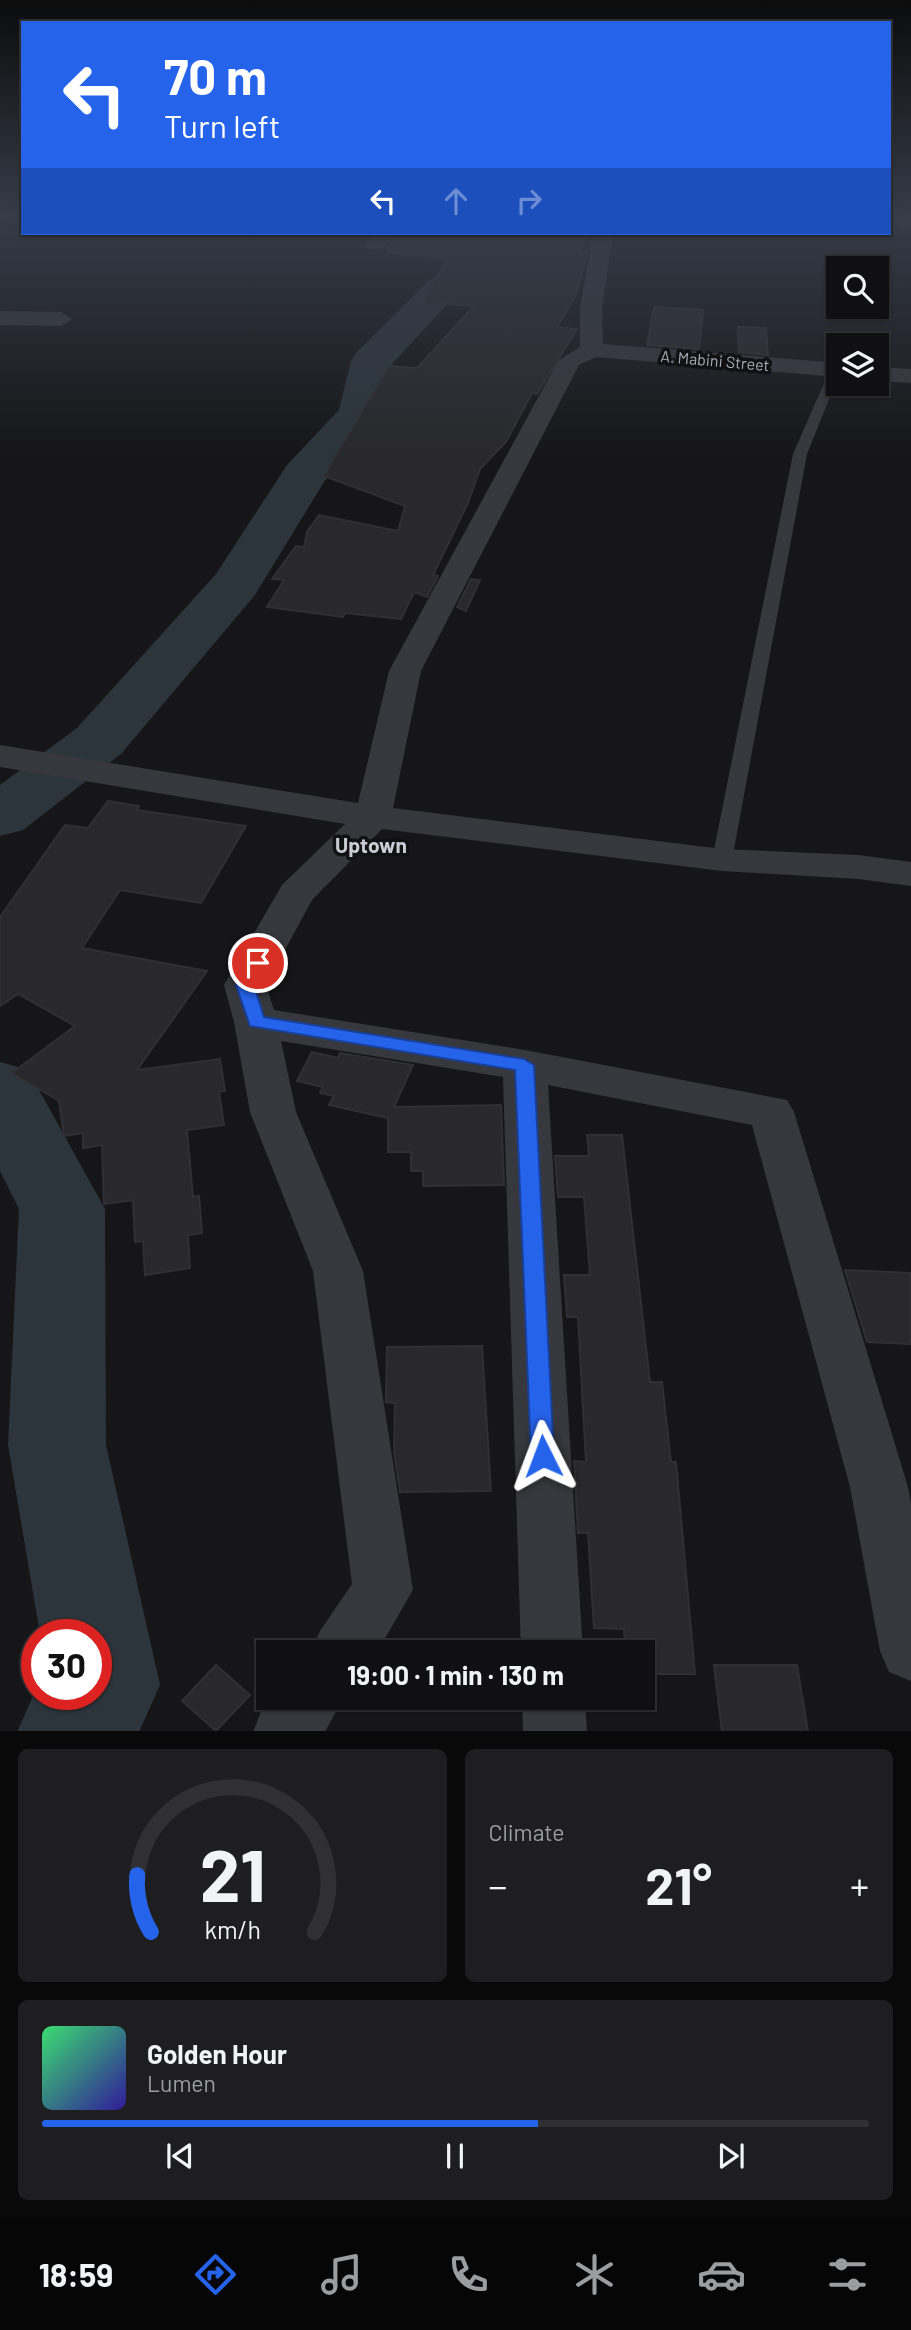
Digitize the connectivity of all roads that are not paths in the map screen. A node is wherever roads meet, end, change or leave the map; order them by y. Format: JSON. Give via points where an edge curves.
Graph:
{"nodes":[{"id":1,"x":593,"y":294,"type":"edge"},
{"id":2,"x":0,"y":318,"type":"edge"},
{"id":3,"x":61,"y":318,"type":"dead end"},
{"id":4,"x":592,"y":350,"type":"junction"},
{"id":5,"x":826,"y":369,"type":"edge"},
{"id":6,"x":889,"y":374,"type":"edge"},
{"id":7,"x":911,"y":376,"type":"edge"},
{"id":8,"x":826,"y":393,"type":"edge"},
{"id":9,"x":0,"y":756,"type":"edge"},
{"id":10,"x":373,"y":817,"type":"junction"},
{"id":11,"x":722,"y":860,"type":"junction"},
{"id":12,"x":911,"y":874,"type":"edge"},
{"id":13,"x":256,"y":1022,"type":"junction"},
{"id":14,"x":524,"y":1065,"type":"junction"},
{"id":15,"x":350,"y":1640,"type":"edge"},
{"id":16,"x":551,"y":1640,"type":"edge"},
{"id":17,"x":911,"y":1651,"type":"edge"},
{"id":18,"x":302,"y":1710,"type":"edge"},
{"id":19,"x":554,"y":1710,"type":"edge"},
{"id":20,"x":285,"y":1731,"type":"edge"},
{"id":21,"x":555,"y":1731,"type":"edge"}],
"edges":[{"from":1,"to":4,"type":"street"},
{"from":2,"to":3,"type":"street"},
{"from":4,"to":5,"type":"street","name":"A. Mabini Street"},
{"from":4,"to":10,"type":"street","via":[[570,361],[405,671]]},
{"from":6,"to":7,"type":"street"},
{"from":8,"to":11,"type":"lane","via":[[800,454]]},
{"from":9,"to":10,"type":"street"},
{"from":10,"to":11,"type":"street"},
{"from":10,"to":13,"type":"street","via":[[296,894],[245,985]]},
{"from":11,"to":12,"type":"street"},
{"from":13,"to":14,"type":"street"},
{"from":13,"to":15,"type":"street","via":[[273,1112],[338,1271],[383,1590]]},
{"from":14,"to":16,"type":"street"},
{"from":14,"to":17,"type":"street","via":[[771,1112],[879,1487]]},
{"from":18,"to":20,"type":"street"},
{"from":19,"to":21,"type":"street"}]}
